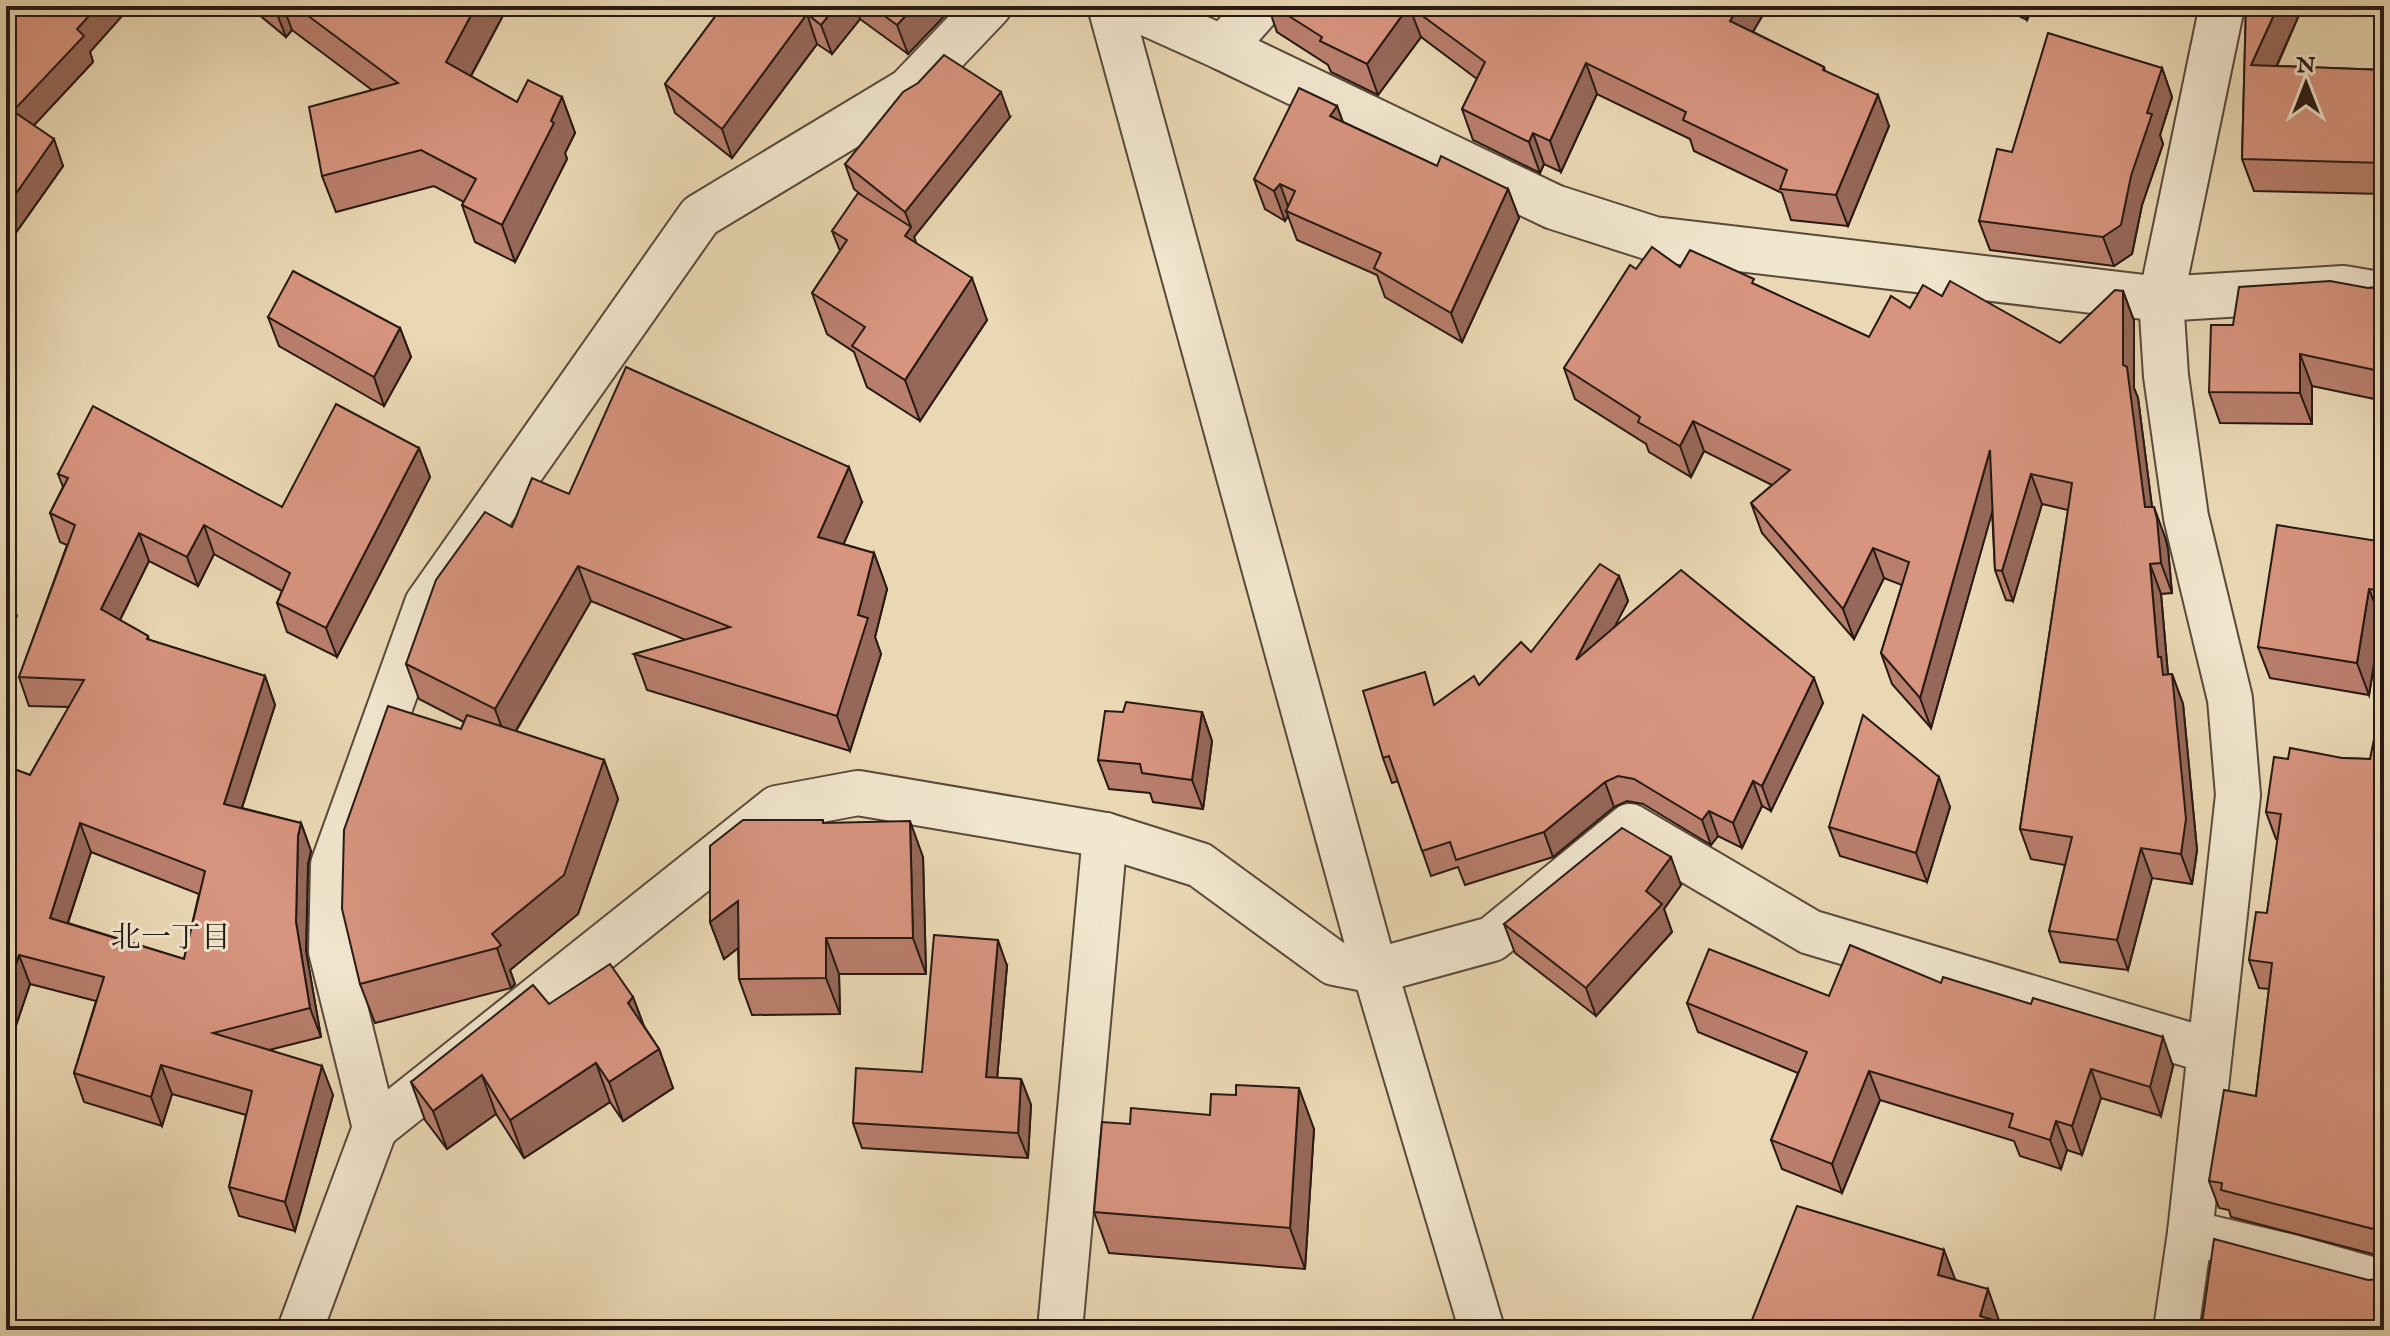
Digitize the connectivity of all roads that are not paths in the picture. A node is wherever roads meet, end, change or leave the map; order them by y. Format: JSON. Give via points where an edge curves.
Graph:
{"nodes":[{"id":1,"x":989,"y":6,"type":"edge"},
{"id":2,"x":1110,"y":6,"type":"edge"},
{"id":3,"x":1130,"y":6,"type":"edge"},
{"id":4,"x":1260,"y":6,"type":"edge"},
{"id":5,"x":2222,"y":6,"type":"edge"},
{"id":6,"x":1223,"y":48,"type":"junction"},
{"id":7,"x":2384,"y":295,"type":"edge"},
{"id":8,"x":2161,"y":299,"type":"junction"},
{"id":9,"x":1105,"y":835,"type":"junction"},
{"id":10,"x":1375,"y":971,"type":"junction"},
{"id":11,"x":2210,"y":1051,"type":"junction"},
{"id":12,"x":375,"y":1128,"type":"junction"},
{"id":13,"x":2190,"y":1233,"type":"junction"},
{"id":14,"x":2384,"y":1283,"type":"edge"},
{"id":15,"x":300,"y":1330,"type":"edge"},
{"id":16,"x":1060,"y":1330,"type":"edge"},
{"id":17,"x":1482,"y":1330,"type":"edge"},
{"id":18,"x":2176,"y":1330,"type":"edge"}],
"edges":[{"from":1,"to":12,"type":"street","via":[[909,90],[700,216],[427,604],[333,865],[331,951]]},
{"from":2,"to":10,"type":"street"},
{"from":3,"to":6,"type":"street"},
{"from":4,"to":6,"type":"street"},
{"from":5,"to":8,"type":"street"},
{"from":6,"to":8,"type":"street","via":[[1554,207],[1654,239]]},
{"from":7,"to":8,"type":"street","via":[[2343,288]]},
{"from":8,"to":11,"type":"street","via":[[2186,517],[2230,699],[2238,795]]},
{"from":9,"to":10,"type":"street","via":[[1200,865],[1334,963]]},
{"from":9,"to":12,"type":"street","via":[[858,793],[777,808]]},
{"from":9,"to":16,"type":"street"},
{"from":10,"to":11,"type":"street","via":[[1492,939],[1630,826],[1810,932]]},
{"from":10,"to":17,"type":"street"},
{"from":11,"to":13,"type":"street"},
{"from":12,"to":15,"type":"street"},
{"from":13,"to":14,"type":"street"},
{"from":13,"to":18,"type":"street"}]}
